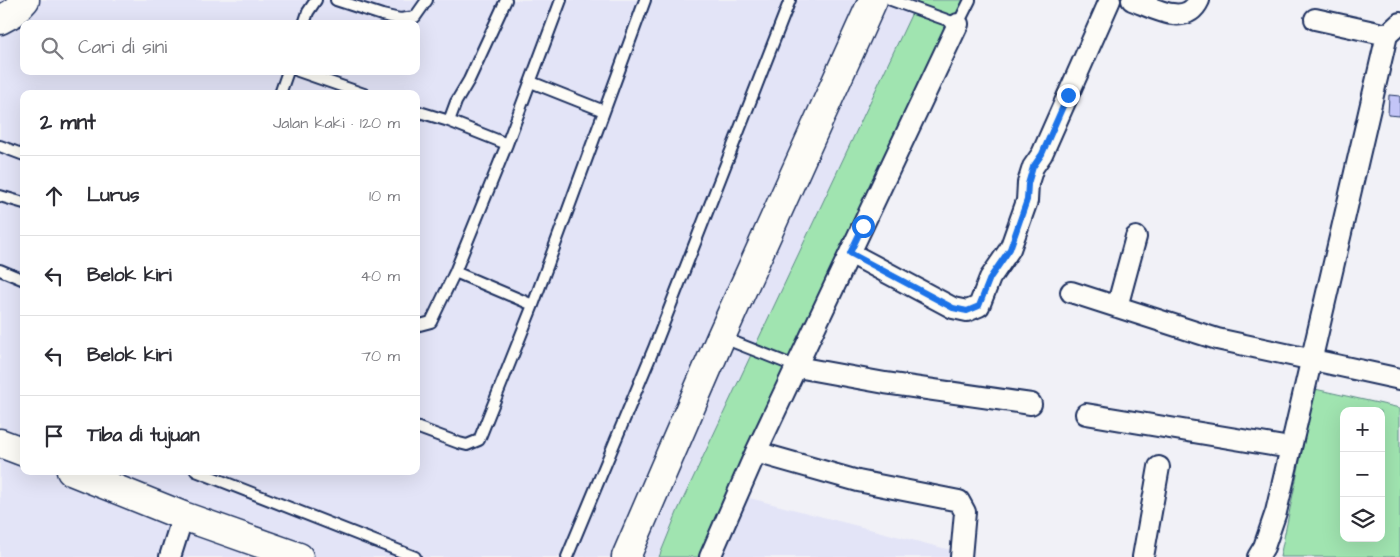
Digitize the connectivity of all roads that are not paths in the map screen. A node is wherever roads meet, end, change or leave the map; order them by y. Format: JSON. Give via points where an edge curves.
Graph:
{"nodes":[{"id":1,"x":25,"y":0,"type":"edge"},
{"id":2,"x":316,"y":0,"type":"edge"},
{"id":3,"x":336,"y":0,"type":"edge"},
{"id":4,"x":427,"y":0,"type":"edge"},
{"id":5,"x":506,"y":0,"type":"edge"},
{"id":6,"x":561,"y":0,"type":"edge"},
{"id":7,"x":644,"y":0,"type":"edge"},
{"id":8,"x":790,"y":0,"type":"edge"},
{"id":9,"x":873,"y":0,"type":"edge"},
{"id":10,"x":891,"y":0,"type":"edge"},
{"id":11,"x":970,"y":0,"type":"edge"},
{"id":12,"x":1110,"y":0,"type":"edge"},
{"id":13,"x":1132,"y":0,"type":"edge"},
{"id":14,"x":1199,"y":0,"type":"edge"},
{"id":15,"x":1316,"y":19,"type":"dead end"},
{"id":16,"x":0,"y":20,"type":"edge"},
{"id":17,"x":305,"y":20,"type":"edge"},
{"id":18,"x":958,"y":24,"type":"junction"},
{"id":19,"x":1393,"y":29,"type":"edge"},
{"id":20,"x":287,"y":75,"type":"edge"},
{"id":21,"x":309,"y":75,"type":"edge"},
{"id":22,"x":531,"y":82,"type":"junction"},
{"id":23,"x":281,"y":90,"type":"edge"},
{"id":24,"x":353,"y":90,"type":"edge"},
{"id":25,"x":604,"y":111,"type":"junction"},
{"id":26,"x":420,"y":112,"type":"edge"},
{"id":27,"x":449,"y":121,"type":"junction"},
{"id":28,"x":507,"y":144,"type":"junction"},
{"id":29,"x":0,"y":146,"type":"edge"},
{"id":30,"x":20,"y":154,"type":"edge"},
{"id":31,"x":0,"y":196,"type":"edge"},
{"id":32,"x":20,"y":202,"type":"edge"},
{"id":33,"x":1136,"y":237,"type":"dead end"},
{"id":34,"x":850,"y":253,"type":"junction"},
{"id":35,"x":0,"y":270,"type":"edge"},
{"id":36,"x":455,"y":272,"type":"junction"},
{"id":37,"x":20,"y":278,"type":"edge"},
{"id":38,"x":1071,"y":292,"type":"dead end"},
{"id":39,"x":533,"y":305,"type":"junction"},
{"id":40,"x":1117,"y":307,"type":"junction"},
{"id":41,"x":420,"y":325,"type":"edge"},
{"id":42,"x":721,"y":337,"type":"junction"},
{"id":43,"x":1312,"y":359,"type":"junction"},
{"id":44,"x":797,"y":367,"type":"junction"},
{"id":45,"x":1400,"y":379,"type":"edge"},
{"id":46,"x":1030,"y":404,"type":"dead end"},
{"id":47,"x":1086,"y":414,"type":"dead end"},
{"id":48,"x":420,"y":428,"type":"edge"},
{"id":49,"x":0,"y":443,"type":"edge"},
{"id":50,"x":1290,"y":448,"type":"junction"},
{"id":51,"x":20,"y":450,"type":"edge"},
{"id":52,"x":756,"y":452,"type":"junction"},
{"id":53,"x":1159,"y":467,"type":"dead end"},
{"id":54,"x":81,"y":475,"type":"edge"},
{"id":55,"x":206,"y":475,"type":"edge"},
{"id":56,"x":184,"y":516,"type":"junction"},
{"id":57,"x":967,"y":556,"type":"edge"},
{"id":58,"x":170,"y":557,"type":"edge"},
{"id":59,"x":299,"y":557,"type":"edge"},
{"id":60,"x":416,"y":557,"type":"edge"},
{"id":61,"x":567,"y":557,"type":"edge"},
{"id":62,"x":626,"y":557,"type":"edge"},
{"id":63,"x":710,"y":557,"type":"edge"},
{"id":64,"x":1143,"y":557,"type":"edge"},
{"id":65,"x":1258,"y":557,"type":"edge"}],
"edges":[{"from":1,"to":16,"type":"street","via":[[13,13]]},
{"from":2,"to":17,"type":"lane"},
{"from":3,"to":4,"type":"lane","via":[[400,19],[415,17]]},
{"from":5,"to":27,"type":"lane"},
{"from":6,"to":22,"type":"lane"},
{"from":7,"to":25,"type":"lane"},
{"from":8,"to":61,"type":"lane","via":[[654,348]]},
{"from":9,"to":42,"type":"street"},
{"from":10,"to":18,"type":"lane"},
{"from":11,"to":18,"type":"lane"},
{"from":12,"to":34,"type":"street","via":[[1042,154],[1033,167],[1027,200],[1010,249],[990,278],[979,306],[967,311],[953,308]]},
{"from":13,"to":14,"type":"street","via":[[1184,15],[1192,12]]},
{"from":15,"to":19,"type":"street"},
{"from":18,"to":34,"type":"street"},
{"from":19,"to":43,"type":"street"},
{"from":20,"to":23,"type":"lane"},
{"from":21,"to":24,"type":"lane"},
{"from":22,"to":25,"type":"lane"},
{"from":22,"to":28,"type":"lane"},
{"from":25,"to":39,"type":"lane"},
{"from":26,"to":27,"type":"lane"},
{"from":27,"to":28,"type":"lane"},
{"from":28,"to":36,"type":"lane"},
{"from":29,"to":30,"type":"lane"},
{"from":31,"to":32,"type":"lane"},
{"from":33,"to":40,"type":"street"},
{"from":34,"to":44,"type":"street"},
{"from":35,"to":37,"type":"lane"},
{"from":36,"to":39,"type":"lane"},
{"from":36,"to":41,"type":"lane","via":[[431,322]]},
{"from":38,"to":40,"type":"street"},
{"from":39,"to":48,"type":"lane","via":[[479,440],[467,445]]},
{"from":40,"to":43,"type":"street","via":[[1217,339]]},
{"from":42,"to":44,"type":"lane"},
{"from":42,"to":62,"type":"street"},
{"from":43,"to":45,"type":"street"},
{"from":43,"to":50,"type":"street"},
{"from":44,"to":46,"type":"street"},
{"from":44,"to":52,"type":"street"},
{"from":47,"to":50,"type":"street"},
{"from":49,"to":51,"type":"street"},
{"from":50,"to":65,"type":"street","via":[[1276,512]]},
{"from":52,"to":57,"type":"street","via":[[858,481],[959,501],[965,512]]},
{"from":52,"to":63,"type":"street"},
{"from":53,"to":64,"type":"street"},
{"from":54,"to":56,"type":"street"},
{"from":55,"to":60,"type":"lane"},
{"from":56,"to":58,"type":"street"},
{"from":56,"to":59,"type":"street"}]}
